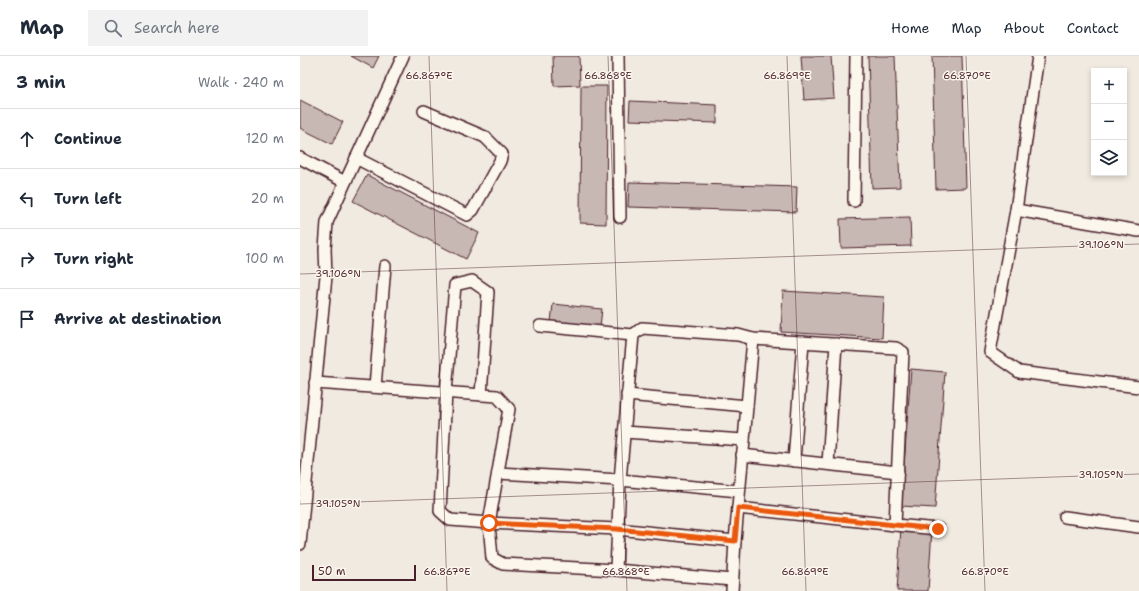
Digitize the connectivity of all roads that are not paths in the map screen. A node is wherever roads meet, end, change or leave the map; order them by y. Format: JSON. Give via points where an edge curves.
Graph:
{"nodes":[{"id":1,"x":403,"y":56,"type":"edge"},
{"id":2,"x":618,"y":56,"type":"edge"},
{"id":3,"x":856,"y":56,"type":"edge"},
{"id":4,"x":1038,"y":56,"type":"edge"},
{"id":5,"x":424,"y":111,"type":"dead end"},
{"id":6,"x":300,"y":158,"type":"edge"},
{"id":7,"x":356,"y":158,"type":"junction"},
{"id":8,"x":345,"y":182,"type":"junction"},
{"id":9,"x":854,"y":202,"type":"dead end"},
{"id":10,"x":1016,"y":210,"type":"junction"},
{"id":11,"x":620,"y":217,"type":"dead end"},
{"id":12,"x":1139,"y":231,"type":"edge"},
{"id":13,"x":385,"y":266,"type":"dead end"},
{"id":14,"x":540,"y":326,"type":"dead end"},
{"id":15,"x":633,"y":335,"type":"junction"},
{"id":16,"x":753,"y":339,"type":"junction"},
{"id":17,"x":803,"y":342,"type":"junction"},
{"id":18,"x":836,"y":344,"type":"junction"},
{"id":19,"x":315,"y":383,"type":"junction"},
{"id":20,"x":375,"y":387,"type":"junction"},
{"id":21,"x":1139,"y":387,"type":"edge"},
{"id":22,"x":446,"y":392,"type":"junction"},
{"id":23,"x":481,"y":395,"type":"junction"},
{"id":24,"x":627,"y":396,"type":"junction"},
{"id":25,"x":747,"y":406,"type":"junction"},
{"id":26,"x":624,"y":432,"type":"junction"},
{"id":27,"x":744,"y":440,"type":"junction"},
{"id":28,"x":742,"y":455,"type":"junction"},
{"id":29,"x":794,"y":461,"type":"junction"},
{"id":30,"x":828,"y":464,"type":"junction"},
{"id":31,"x":898,"y":472,"type":"junction"},
{"id":32,"x":498,"y":473,"type":"junction"},
{"id":33,"x":620,"y":480,"type":"junction"},
{"id":34,"x":739,"y":491,"type":"junction"},
{"id":35,"x":738,"y":508,"type":"junction"},
{"id":36,"x":1066,"y":517,"type":"dead end"},
{"id":37,"x":489,"y":523,"type":"junction"},
{"id":38,"x":895,"y":525,"type":"junction"},
{"id":39,"x":1139,"y":527,"type":"edge"},
{"id":40,"x":617,"y":529,"type":"junction"},
{"id":41,"x":938,"y":529,"type":"dead end"},
{"id":42,"x":735,"y":541,"type":"junction"},
{"id":43,"x":300,"y":544,"type":"edge"},
{"id":44,"x":616,"y":570,"type":"junction"},
{"id":45,"x":732,"y":580,"type":"junction"},
{"id":46,"x":732,"y":591,"type":"edge"}],
"edges":[{"from":1,"to":7,"type":"street"},
{"from":2,"to":11,"type":"street"},
{"from":3,"to":9,"type":"street"},
{"from":4,"to":10,"type":"street"},
{"from":5,"to":7,"type":"street","via":[[485,137],[502,154],[473,210],[467,215]]},
{"from":6,"to":8,"type":"street"},
{"from":7,"to":8,"type":"street"},
{"from":8,"to":19,"type":"street","via":[[326,222],[326,276]]},
{"from":10,"to":12,"type":"street"},
{"from":10,"to":21,"type":"street","via":[[990,352],[1019,372]]},
{"from":13,"to":20,"type":"street"},
{"from":14,"to":15,"type":"street"},
{"from":15,"to":16,"type":"street","via":[[642,328],[738,335]]},
{"from":15,"to":24,"type":"street"},
{"from":16,"to":17,"type":"street"},
{"from":16,"to":25,"type":"street"},
{"from":17,"to":18,"type":"street"},
{"from":17,"to":29,"type":"street"},
{"from":18,"to":30,"type":"street"},
{"from":18,"to":31,"type":"street","via":[[896,348],[904,352]]},
{"from":19,"to":20,"type":"street"},
{"from":19,"to":43,"type":"street"},
{"from":20,"to":22,"type":"street"},
{"from":22,"to":23,"type":"street"},
{"from":22,"to":23,"type":"street","via":[[455,285],[472,281],[488,292]]},
{"from":22,"to":37,"type":"street","via":[[440,511],[450,520]]},
{"from":23,"to":32,"type":"street","via":[[497,396],[508,409]]},
{"from":24,"to":25,"type":"street"},
{"from":24,"to":26,"type":"street"},
{"from":25,"to":27,"type":"street"},
{"from":26,"to":27,"type":"street"},
{"from":26,"to":33,"type":"street"},
{"from":27,"to":28,"type":"street"},
{"from":28,"to":29,"type":"street"},
{"from":28,"to":34,"type":"street"},
{"from":29,"to":30,"type":"street"},
{"from":30,"to":31,"type":"street"},
{"from":31,"to":38,"type":"street"},
{"from":32,"to":33,"type":"street"},
{"from":32,"to":37,"type":"street"},
{"from":33,"to":34,"type":"street"},
{"from":33,"to":40,"type":"street"},
{"from":34,"to":35,"type":"street"},
{"from":35,"to":38,"type":"street"},
{"from":35,"to":42,"type":"street"},
{"from":36,"to":39,"type":"street"},
{"from":37,"to":40,"type":"street"},
{"from":37,"to":44,"type":"street","via":[[492,558],[503,564]]},
{"from":38,"to":41,"type":"street"},
{"from":40,"to":42,"type":"street"},
{"from":40,"to":44,"type":"street"},
{"from":42,"to":45,"type":"street"},
{"from":44,"to":45,"type":"street"},
{"from":45,"to":46,"type":"street"}]}
